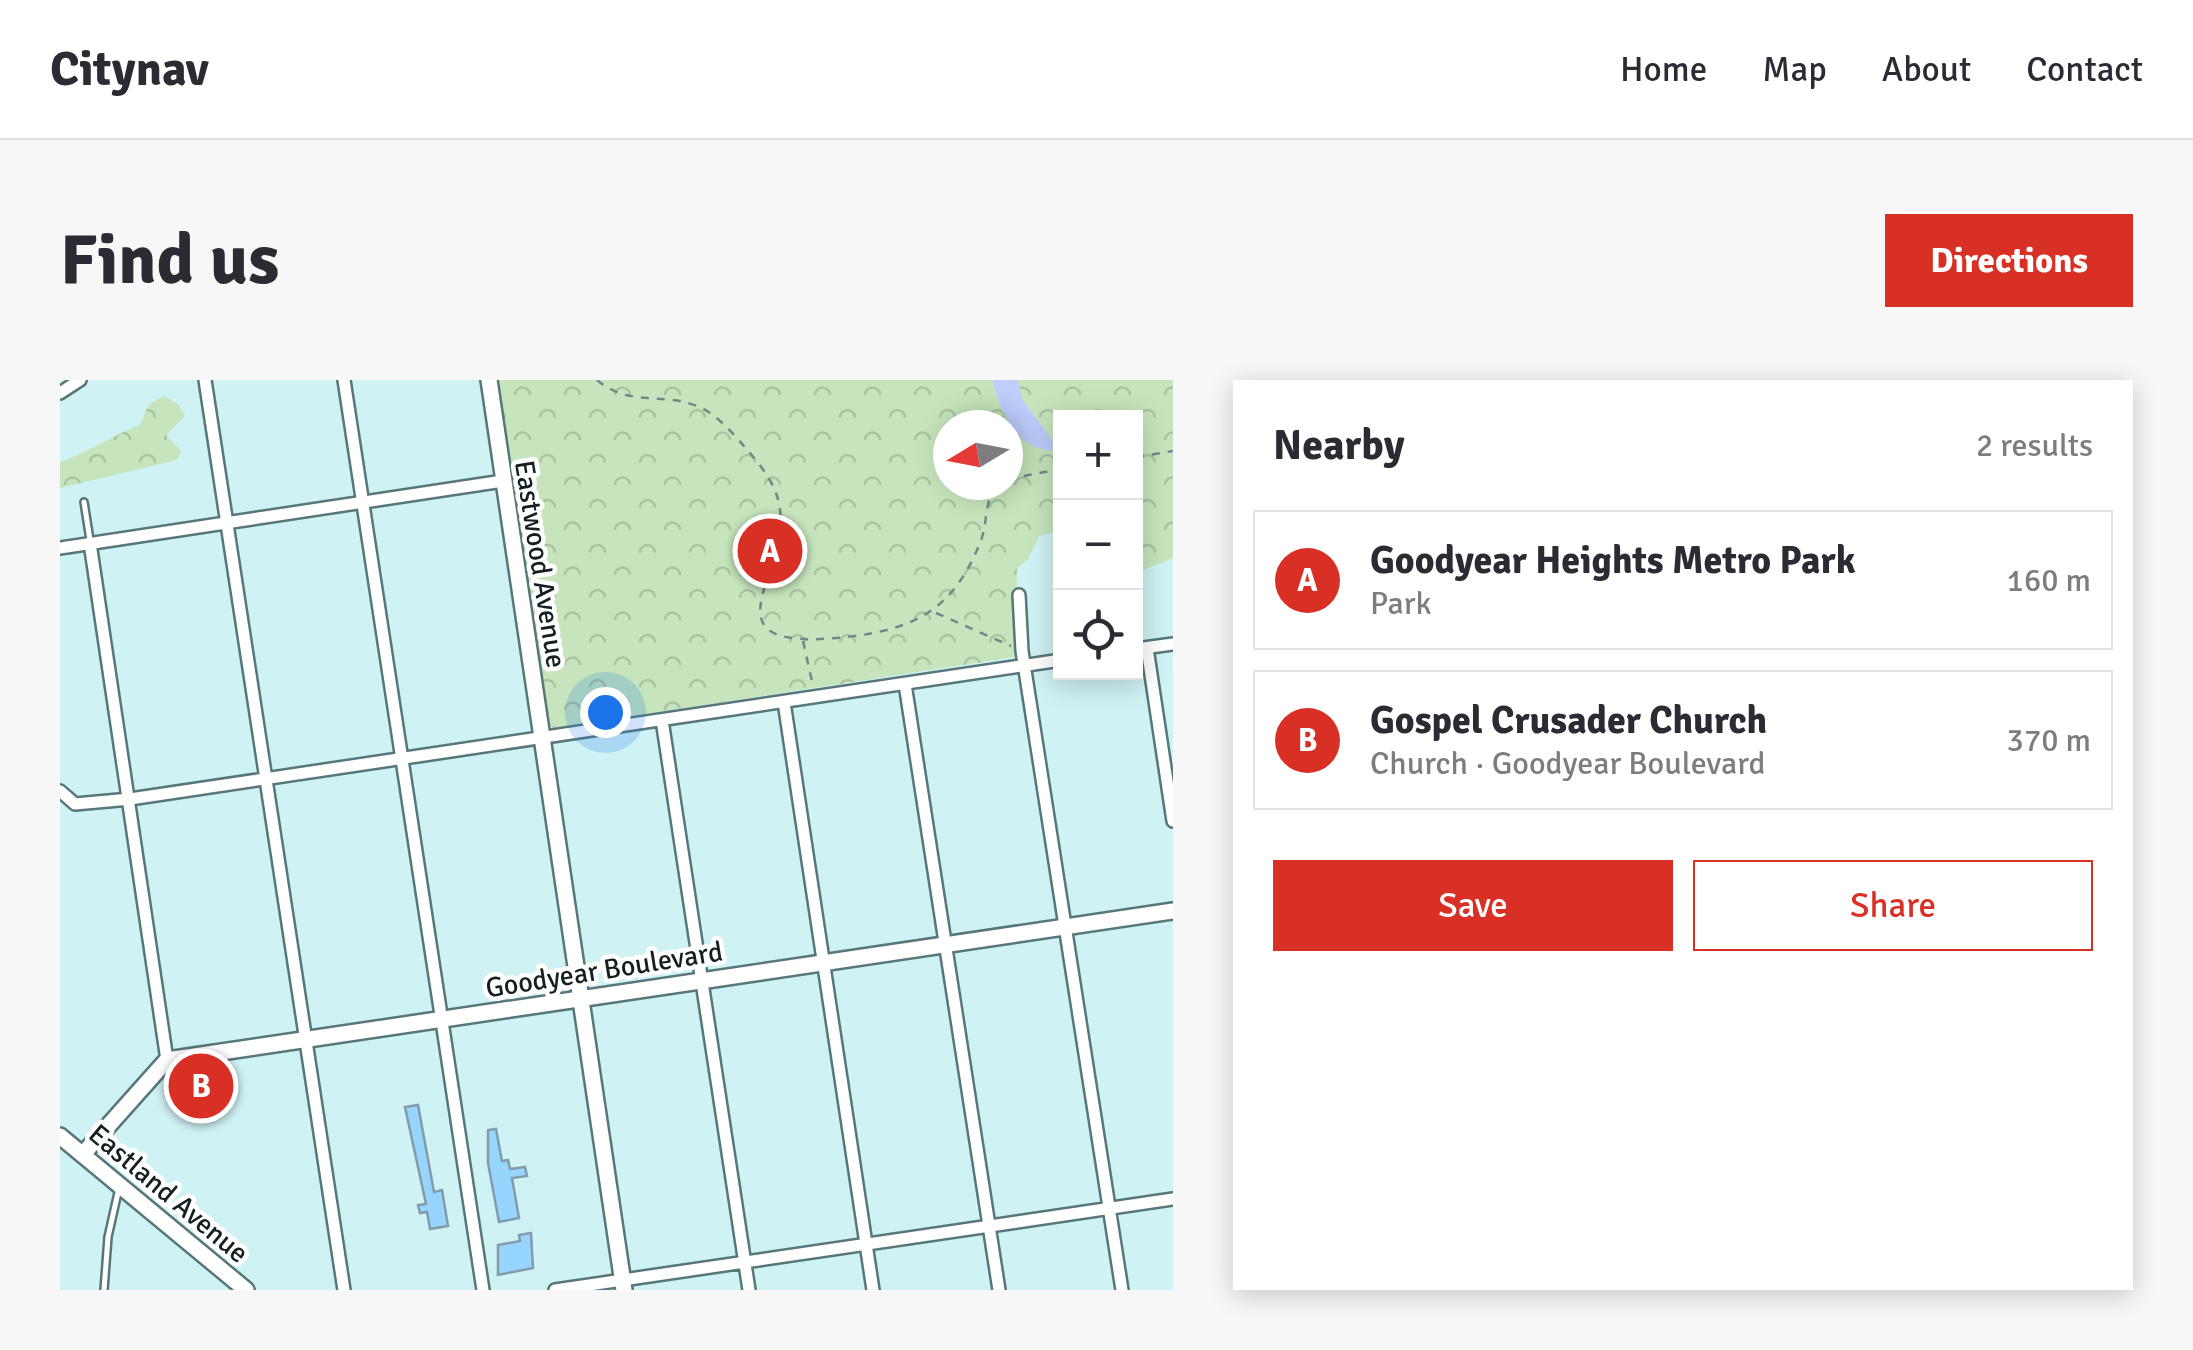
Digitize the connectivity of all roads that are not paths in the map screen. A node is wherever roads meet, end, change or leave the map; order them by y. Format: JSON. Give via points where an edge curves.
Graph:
{"nodes":[{"id":1,"x":80,"y":380,"type":"edge"},
{"id":2,"x":205,"y":380,"type":"edge"},
{"id":3,"x":344,"y":380,"type":"edge"},
{"id":4,"x":489,"y":380,"type":"edge"},
{"id":5,"x":60,"y":393,"type":"edge"},
{"id":6,"x":502,"y":481,"type":"junction"},
{"id":7,"x":363,"y":501,"type":"junction"},
{"id":8,"x":84,"y":502,"type":"dead end"},
{"id":9,"x":227,"y":522,"type":"junction"},
{"id":10,"x":90,"y":544,"type":"junction"},
{"id":11,"x":60,"y":548,"type":"edge"},
{"id":12,"x":1019,"y":595,"type":"dead end"},
{"id":13,"x":1173,"y":644,"type":"edge"},
{"id":14,"x":1143,"y":648,"type":"edge"},
{"id":15,"x":1143,"y":659,"type":"edge"},
{"id":16,"x":1053,"y":661,"type":"edge"},
{"id":17,"x":1025,"y":665,"type":"junction"},
{"id":18,"x":905,"y":684,"type":"junction"},
{"id":19,"x":784,"y":702,"type":"junction"},
{"id":20,"x":662,"y":720,"type":"junction"},
{"id":21,"x":542,"y":738,"type":"junction"},
{"id":22,"x":401,"y":758,"type":"junction"},
{"id":23,"x":266,"y":778,"type":"junction"},
{"id":24,"x":60,"y":791,"type":"edge"},
{"id":25,"x":130,"y":799,"type":"junction"},
{"id":26,"x":74,"y":804,"type":"junction"},
{"id":27,"x":60,"y":808,"type":"edge"},
{"id":28,"x":1173,"y":821,"type":"edge"},
{"id":29,"x":1173,"y":911,"type":"edge"},
{"id":30,"x":1068,"y":928,"type":"junction"},
{"id":31,"x":945,"y":944,"type":"junction"},
{"id":32,"x":822,"y":962,"type":"junction"},
{"id":33,"x":700,"y":980,"type":"junction"},
{"id":34,"x":581,"y":998,"type":"junction"},
{"id":35,"x":441,"y":1019,"type":"junction"},
{"id":36,"x":304,"y":1040,"type":"junction"},
{"id":37,"x":167,"y":1060,"type":"junction"},
{"id":38,"x":60,"y":1136,"type":"edge"},
{"id":39,"x":84,"y":1154,"type":"junction"},
{"id":40,"x":120,"y":1185,"type":"junction"},
{"id":41,"x":1173,"y":1199,"type":"edge"},
{"id":42,"x":1110,"y":1208,"type":"junction"},
{"id":43,"x":990,"y":1226,"type":"junction"},
{"id":44,"x":866,"y":1244,"type":"junction"},
{"id":45,"x":744,"y":1261,"type":"junction"},
{"id":46,"x":624,"y":1285,"type":"edge"},
{"id":47,"x":104,"y":1290,"type":"edge"},
{"id":48,"x":246,"y":1290,"type":"edge"},
{"id":49,"x":344,"y":1290,"type":"edge"},
{"id":50,"x":483,"y":1290,"type":"edge"},
{"id":51,"x":555,"y":1290,"type":"edge"},
{"id":52,"x":749,"y":1290,"type":"edge"},
{"id":53,"x":873,"y":1290,"type":"edge"},
{"id":54,"x":999,"y":1290,"type":"edge"},
{"id":55,"x":1122,"y":1290,"type":"edge"}],
"edges":[{"from":1,"to":5,"type":"street"},
{"from":2,"to":9,"type":"street"},
{"from":3,"to":7,"type":"street"},
{"from":4,"to":6,"type":"street","name":"Eastwood Avenue"},
{"from":6,"to":7,"type":"street"},
{"from":6,"to":21,"type":"street","name":"Eastwood Avenue"},
{"from":7,"to":9,"type":"street"},
{"from":7,"to":22,"type":"street"},
{"from":8,"to":10,"type":"lane"},
{"from":9,"to":10,"type":"street"},
{"from":9,"to":23,"type":"street"},
{"from":10,"to":11,"type":"street"},
{"from":10,"to":25,"type":"street"},
{"from":12,"to":17,"type":"street"},
{"from":13,"to":14,"type":"street"},
{"from":15,"to":28,"type":"street"},
{"from":16,"to":17,"type":"street"},
{"from":17,"to":18,"type":"street"},
{"from":17,"to":30,"type":"street"},
{"from":18,"to":19,"type":"street"},
{"from":18,"to":31,"type":"street"},
{"from":19,"to":20,"type":"street"},
{"from":19,"to":32,"type":"street"},
{"from":20,"to":21,"type":"street"},
{"from":20,"to":33,"type":"street"},
{"from":21,"to":22,"type":"street"},
{"from":21,"to":34,"type":"street","name":"Eastwood Avenue"},
{"from":22,"to":23,"type":"street"},
{"from":22,"to":35,"type":"street"},
{"from":23,"to":25,"type":"street"},
{"from":23,"to":36,"type":"street"},
{"from":24,"to":26,"type":"street"},
{"from":25,"to":26,"type":"street"},
{"from":25,"to":37,"type":"street"},
{"from":26,"to":27,"type":"street"},
{"from":29,"to":30,"type":"street","name":"Goodyear Boulevard"},
{"from":30,"to":31,"type":"street","name":"Goodyear Boulevard"},
{"from":30,"to":42,"type":"street"},
{"from":31,"to":32,"type":"street","name":"Goodyear Boulevard"},
{"from":31,"to":43,"type":"street"},
{"from":32,"to":33,"type":"street","name":"Goodyear Boulevard"},
{"from":32,"to":44,"type":"street"},
{"from":33,"to":34,"type":"street","name":"Goodyear Boulevard"},
{"from":33,"to":45,"type":"street"},
{"from":34,"to":35,"type":"street","name":"Goodyear Boulevard"},
{"from":34,"to":46,"type":"street","name":"Eastwood Avenue"},
{"from":35,"to":36,"type":"street","name":"Goodyear Boulevard"},
{"from":35,"to":50,"type":"street"},
{"from":36,"to":37,"type":"street","name":"Goodyear Boulevard"},
{"from":36,"to":49,"type":"street"},
{"from":37,"to":39,"type":"street"},
{"from":38,"to":39,"type":"street","name":"Eastland Avenue"},
{"from":39,"to":40,"type":"street","name":"Eastland Avenue"},
{"from":40,"to":47,"type":"lane"},
{"from":40,"to":48,"type":"street","name":"Eastland Avenue"},
{"from":41,"to":42,"type":"street"},
{"from":42,"to":43,"type":"street"},
{"from":42,"to":55,"type":"street"},
{"from":43,"to":44,"type":"street"},
{"from":43,"to":54,"type":"street"},
{"from":44,"to":45,"type":"street"},
{"from":44,"to":53,"type":"street"},
{"from":45,"to":46,"type":"street"},
{"from":45,"to":52,"type":"street"},
{"from":46,"to":51,"type":"street"}]}
